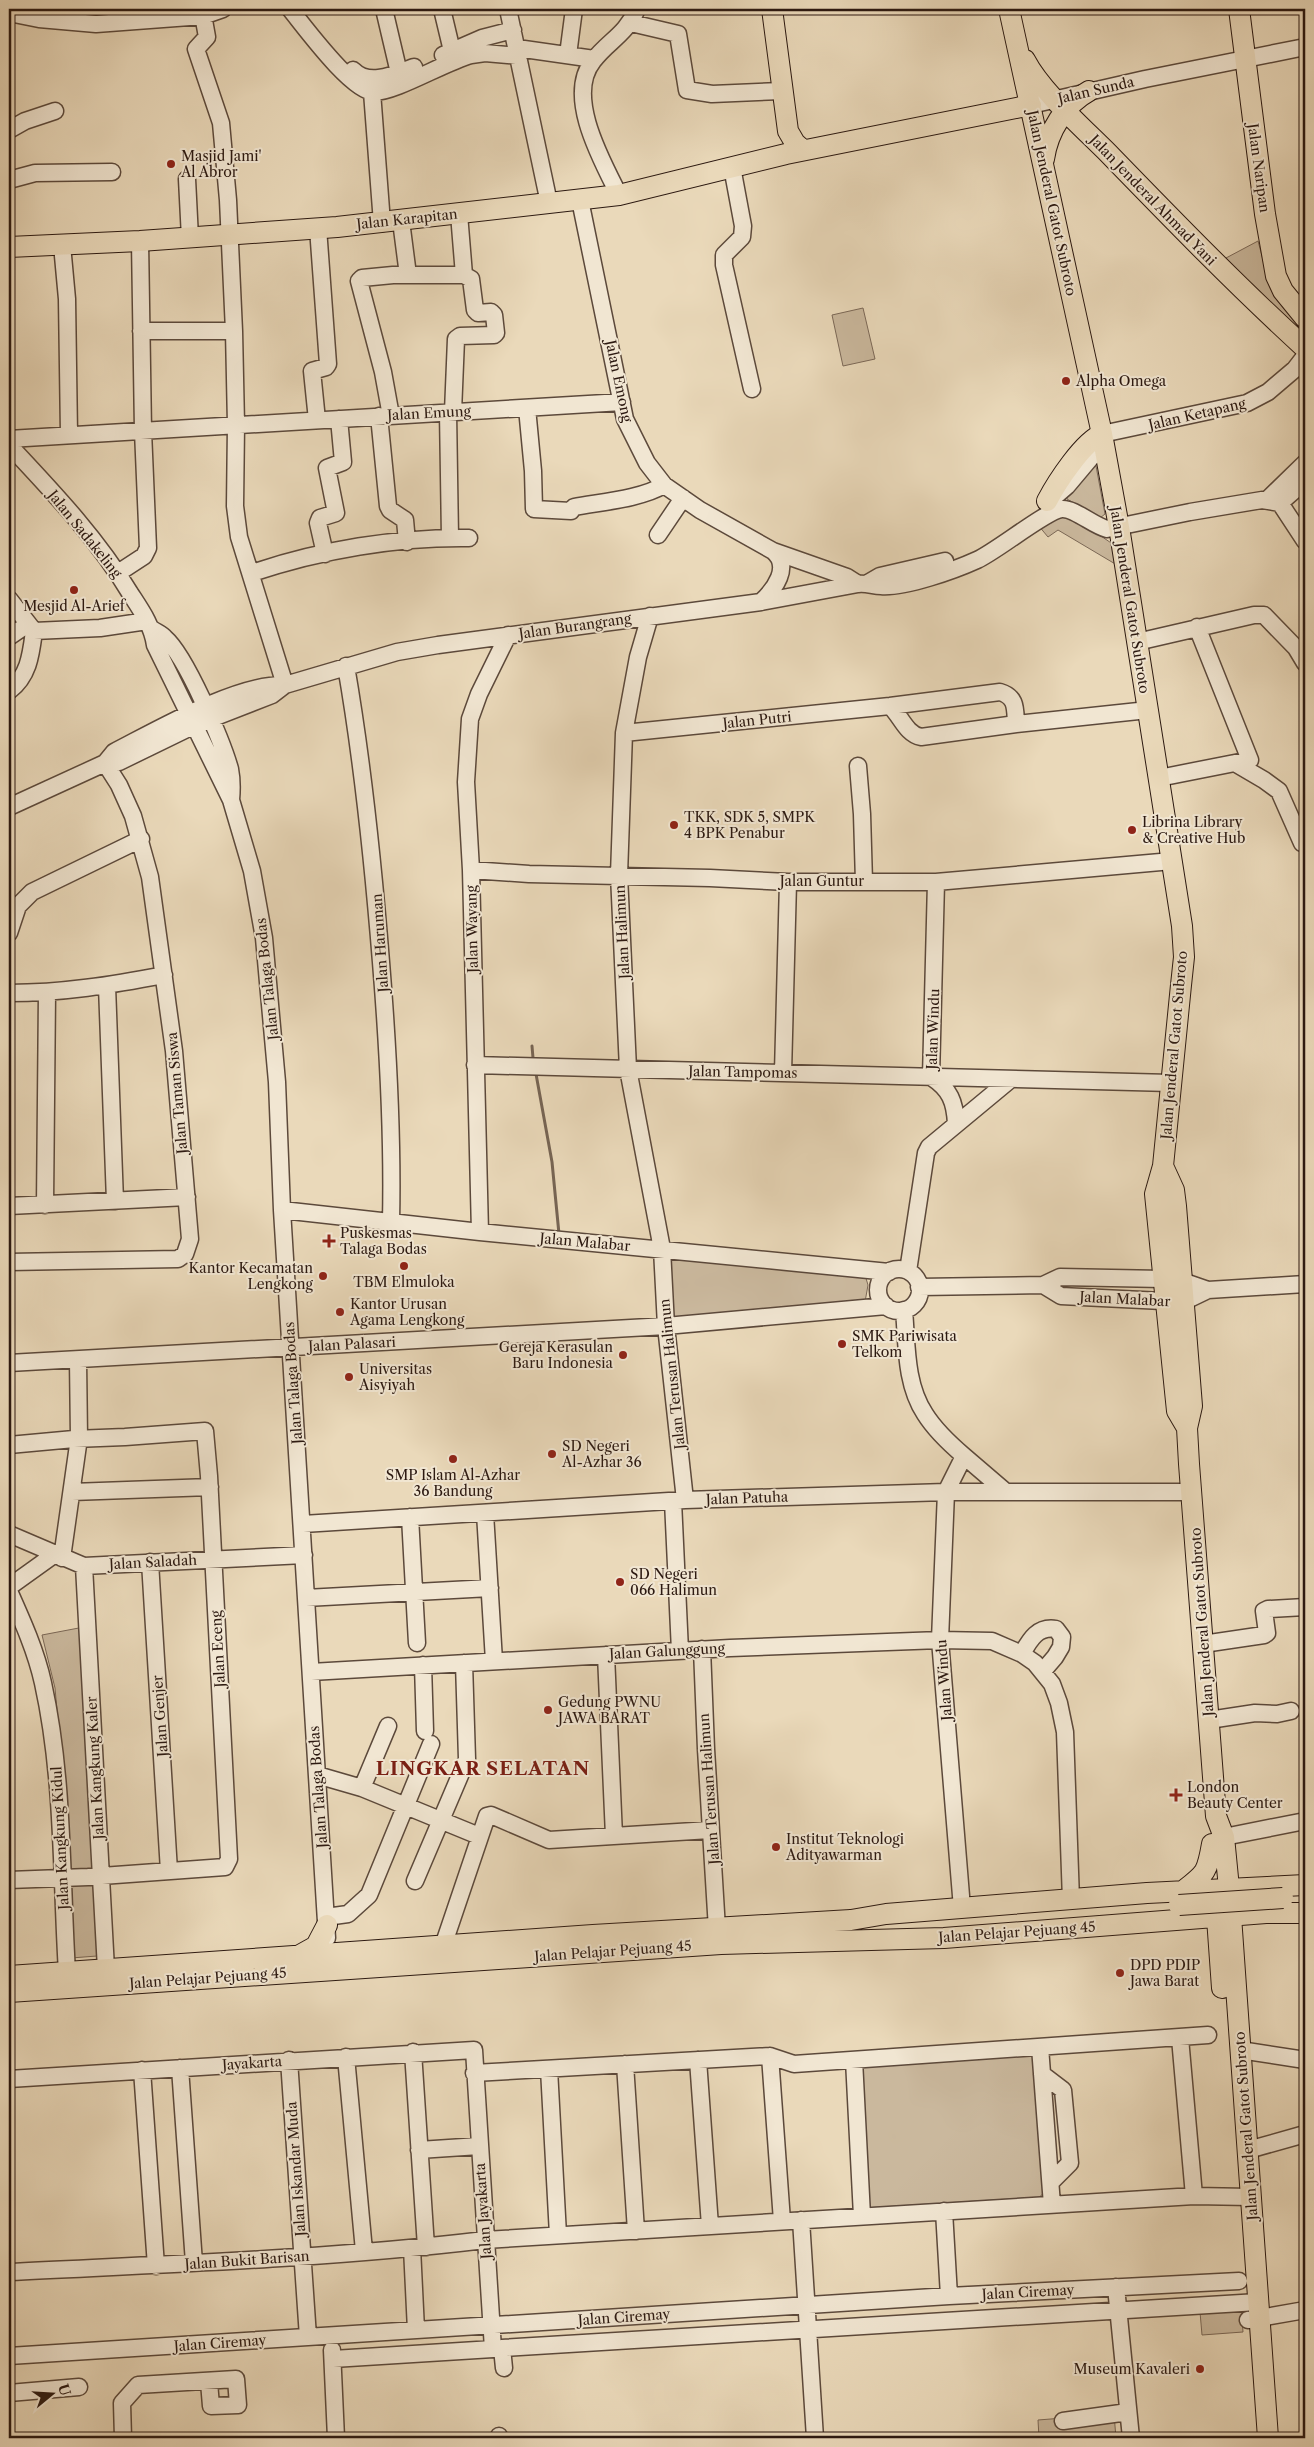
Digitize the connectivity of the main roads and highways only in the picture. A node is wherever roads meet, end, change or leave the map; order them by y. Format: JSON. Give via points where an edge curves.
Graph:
{"nodes":[{"id":1,"x":772,"y":9,"type":"edge"},
{"id":2,"x":1009,"y":9,"type":"edge"},
{"id":3,"x":1239,"y":9,"type":"edge"},
{"id":4,"x":1015,"y":41,"type":"junction"},
{"id":5,"x":1061,"y":104,"type":"junction"},
{"id":6,"x":1031,"y":105,"type":"junction"},
{"id":7,"x":1097,"y":142,"type":"junction"},
{"id":8,"x":793,"y":153,"type":"junction"},
{"id":9,"x":1045,"y":174,"type":"junction"},
{"id":10,"x":9,"y":247,"type":"edge"},
{"id":11,"x":1305,"y":318,"type":"edge"},
{"id":12,"x":1305,"y":348,"type":"edge"},
{"id":13,"x":1103,"y":438,"type":"junction"},
{"id":14,"x":1048,"y":502,"type":"road end"},
{"id":15,"x":1220,"y":1841,"type":"junction"},
{"id":16,"x":1263,"y":1885,"type":"junction"},
{"id":17,"x":1305,"y":1885,"type":"edge"},
{"id":18,"x":1222,"y":1888,"type":"junction"},
{"id":19,"x":1305,"y":1898,"type":"edge"},
{"id":20,"x":1182,"y":1905,"type":"junction"},
{"id":21,"x":1266,"y":1913,"type":"junction"},
{"id":22,"x":1305,"y":1913,"type":"edge"},
{"id":23,"x":959,"y":1915,"type":"junction"},
{"id":24,"x":1224,"y":1916,"type":"junction"},
{"id":25,"x":851,"y":1929,"type":"junction"},
{"id":26,"x":1226,"y":1951,"type":"junction"},
{"id":27,"x":353,"y":1952,"type":"junction"},
{"id":28,"x":296,"y":1957,"type":"junction"},
{"id":29,"x":328,"y":1962,"type":"junction"},
{"id":30,"x":9,"y":1976,"type":"edge"},
{"id":31,"x":9,"y":1992,"type":"edge"},
{"id":32,"x":1245,"y":2196,"type":"junction"},
{"id":33,"x":1253,"y":2311,"type":"junction"},
{"id":34,"x":1257,"y":2438,"type":"edge"},
{"id":35,"x":1268,"y":2438,"type":"edge"}],
"edges":[{"from":1,"to":8,"type":"main road","via":[[781,91],[788,131],[794,144]]},
{"from":2,"to":4,"type":"main road"},
{"from":3,"to":11,"type":"main road","name":"Jalan Naripan","via":[[1276,276],[1283,291]]},
{"from":4,"to":5,"type":"main road","name":"Jalan Jenderal Ahmad Yani","via":[[1030,70]]},
{"from":4,"to":6,"type":"main road","name":"Jalan Jenderal Gatot Subroto"},
{"from":5,"to":7,"type":"main road","name":"Jalan Jenderal Ahmad Yani"},
{"from":5,"to":7,"type":"main road","via":[[1096,89],[1086,108],[1086,126]]},
{"from":5,"to":9,"type":"main road","via":[[1050,136]]},
{"from":6,"to":8,"type":"main road","name":"Jalan Sunda"},
{"from":6,"to":9,"type":"main road","name":"Jalan Jenderal Gatot Subroto"},
{"from":7,"to":9,"type":"main road","via":[[1074,134],[1060,137],[1054,144]]},
{"from":7,"to":12,"type":"main road","name":"Jalan Jenderal Ahmad Yani","via":[[1202,250]]},
{"from":8,"to":10,"type":"main road","name":"Jalan Karapitan","via":[[619,195],[580,200],[318,228]]},
{"from":9,"to":13,"type":"main road","name":"Jalan Jenderal Gatot Subroto"},
{"from":13,"to":14,"type":"main road","via":[[1091,440],[1053,490]]},
{"from":13,"to":15,"type":"main road","name":"Jalan Jenderal Gatot Subroto","via":[[1182,926],[1184,957],[1163,1166],[1155,1194],[1173,1280],[1177,1411],[1187,1428],[1216,1816],[1212,1826]]},
{"from":15,"to":16,"type":"main road","via":[[1241,1868]]},
{"from":15,"to":18,"type":"main road","name":"Jalan Jenderal Gatot Subroto"},
{"from":15,"to":20,"type":"main road","via":[[1203,1876]]},
{"from":16,"to":17,"type":"main road","name":"Jalan Pelajar Pejuang 45"},
{"from":16,"to":18,"type":"main road","name":"Jalan Pelajar Pejuang 45"},
{"from":18,"to":20,"type":"main road","name":"Jalan Pelajar Pejuang 45"},
{"from":18,"to":24,"type":"main road","name":"Jalan Jenderal Gatot Subroto"},
{"from":19,"to":20,"type":"main road","bridge":true},
{"from":20,"to":23,"type":"main road"},
{"from":20,"to":23,"type":"main road","name":"Jalan Pelajar Pejuang 45","via":[[1071,1900]]},
{"from":20,"to":24,"type":"main road","name":"Jalan Pelajar Pejuang 45"},
{"from":20,"to":25,"type":"main road","name":"Jalan Pelajar Pejuang 45","via":[[944,1938]]},
{"from":20,"to":26,"type":"main road"},
{"from":21,"to":22,"type":"main road","name":"Jalan Pelajar Pejuang 45"},
{"from":21,"to":24,"type":"main road","name":"Jalan Pelajar Pejuang 45"},
{"from":21,"to":26,"type":"main road","via":[[1249,1922]]},
{"from":23,"to":25,"type":"main road"},
{"from":24,"to":26,"type":"main road","name":"Jalan Jenderal Gatot Subroto"},
{"from":25,"to":27,"type":"main road","name":"Jalan Pelajar Pejuang 45","via":[[717,1929]]},
{"from":25,"to":29,"type":"main road","name":"Jalan Pelajar Pejuang 45","via":[[721,1944]]},
{"from":26,"to":32,"type":"main road","name":"Jalan Jenderal Gatot Subroto"},
{"from":26,"to":32,"type":"main road","name":"Jalan Jenderal Gatot Subroto","via":[[1240,2050],[1248,2150]]},
{"from":27,"to":28,"type":"main road","via":[[326,1921],[316,1946]]},
{"from":27,"to":29,"type":"main road","name":"Jalan Pelajar Pejuang 45"},
{"from":28,"to":29,"type":"main road","name":"Jalan Pelajar Pejuang 45"},
{"from":28,"to":30,"type":"main road","name":"Jalan Pelajar Pejuang 45"},
{"from":29,"to":31,"type":"main road","name":"Jalan Pelajar Pejuang 45"},
{"from":32,"to":33,"type":"main road","name":"Jalan Jenderal Gatot Subroto"},
{"from":33,"to":34,"type":"main road","name":"Jalan Jenderal Gatot Subroto"},
{"from":33,"to":35,"type":"main road","name":"Jalan Jenderal Gatot Subroto"}]}
